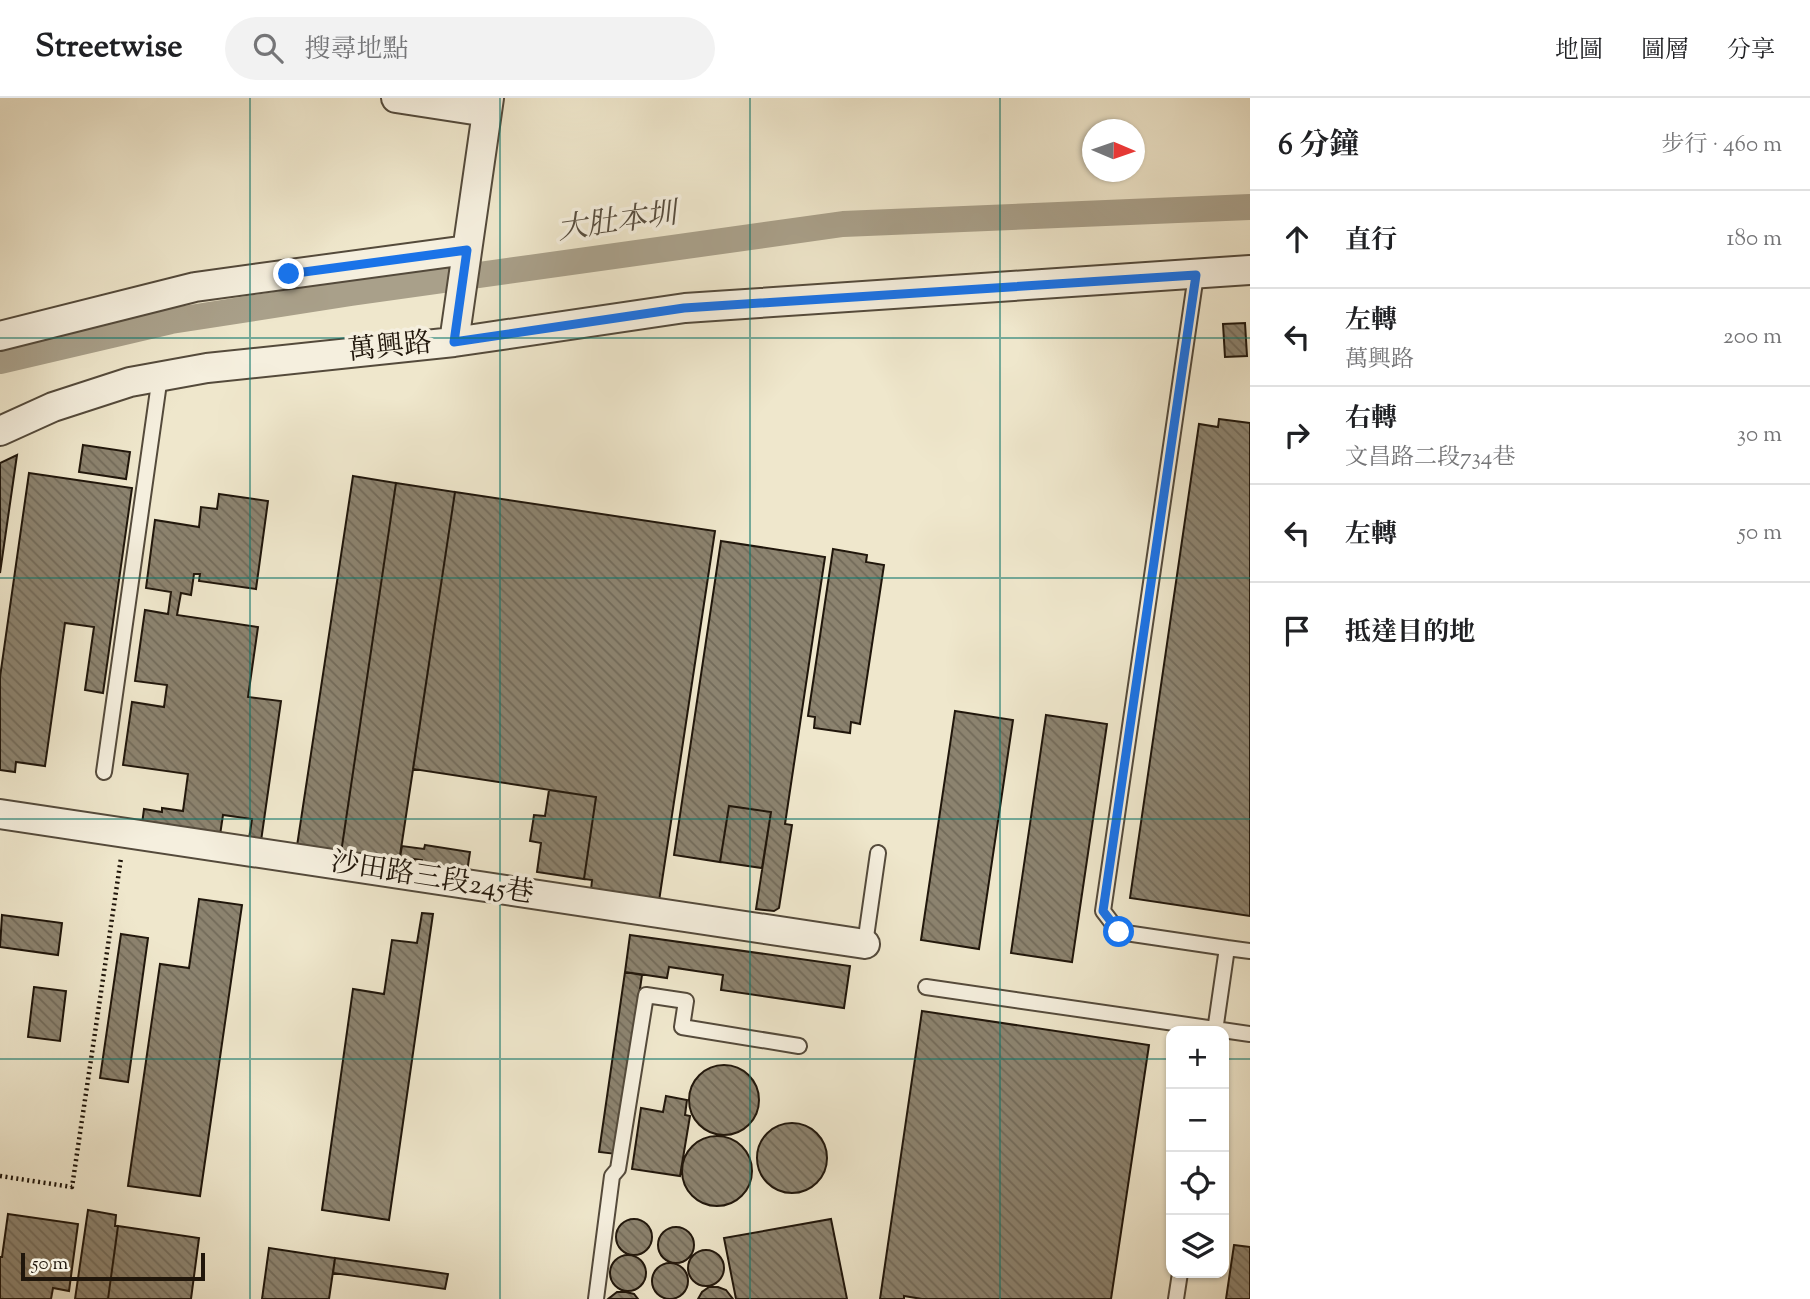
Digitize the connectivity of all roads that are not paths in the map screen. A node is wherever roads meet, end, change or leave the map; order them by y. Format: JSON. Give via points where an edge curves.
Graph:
{"nodes":[{"id":1,"x":396,"y":98,"type":"edge"},
{"id":2,"x":488,"y":105,"type":"edge"},
{"id":3,"x":467,"y":250,"type":"junction"},
{"id":4,"x":1250,"y":270,"type":"edge"},
{"id":5,"x":1196,"y":275,"type":"junction"},
{"id":6,"x":0,"y":336,"type":"edge"},
{"id":7,"x":454,"y":342,"type":"junction"},
{"id":8,"x":160,"y":376,"type":"junction"},
{"id":9,"x":0,"y":431,"type":"edge"},
{"id":10,"x":104,"y":772,"type":"dead end"},
{"id":11,"x":0,"y":814,"type":"edge"},
{"id":12,"x":878,"y":853,"type":"dead end"},
{"id":13,"x":865,"y":944,"type":"joint"},
{"id":14,"x":1227,"y":948,"type":"junction"},
{"id":15,"x":1250,"y":951,"type":"edge"},
{"id":16,"x":926,"y":986,"type":"dead end"},
{"id":17,"x":1189,"y":1026,"type":"edge"},
{"id":18,"x":1216,"y":1026,"type":"edge"},
{"id":19,"x":1229,"y":1032,"type":"edge"},
{"id":20,"x":1250,"y":1034,"type":"edge"},
{"id":21,"x":799,"y":1045,"type":"dead end"},
{"id":22,"x":1179,"y":1278,"type":"edge"},
{"id":23,"x":596,"y":1299,"type":"edge"},
{"id":24,"x":1176,"y":1299,"type":"edge"}],
"edges":[{"from":1,"to":2,"type":"street"},
{"from":2,"to":3,"type":"street"},
{"from":3,"to":6,"type":"street","via":[[195,287]]},
{"from":3,"to":7,"type":"street"},
{"from":4,"to":5,"type":"street","name":"萬興路"},
{"from":5,"to":7,"type":"street","name":"萬興路","via":[[684,308]]},
{"from":5,"to":14,"type":"lane","via":[[1103,911],[1119,932]]},
{"from":7,"to":8,"type":"street","name":"萬興路"},
{"from":8,"to":9,"type":"street","name":"萬興路","via":[[54,407]]},
{"from":8,"to":10,"type":"lane"},
{"from":11,"to":13,"type":"street","name":"沙田路三段245巷"},
{"from":12,"to":13,"type":"lane"},
{"from":14,"to":15,"type":"lane"},
{"from":14,"to":18,"type":"lane"},
{"from":16,"to":17,"type":"lane"},
{"from":19,"to":20,"type":"lane"},
{"from":21,"to":23,"type":"lane","via":[[682,1027],[686,1002],[646,995],[618,1169],[612,1176]]},
{"from":22,"to":24,"type":"lane"}]}
